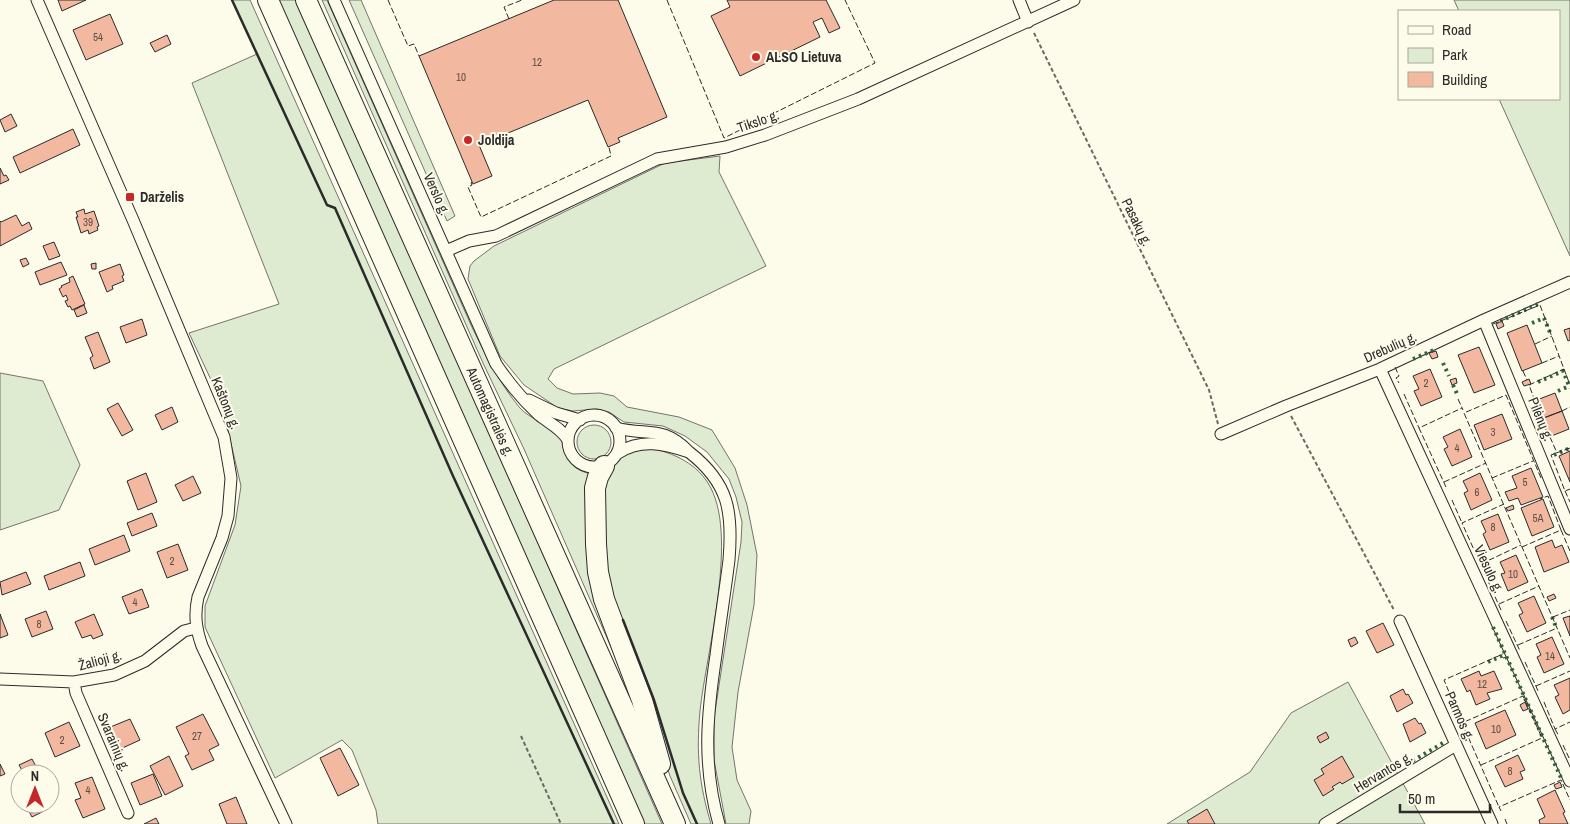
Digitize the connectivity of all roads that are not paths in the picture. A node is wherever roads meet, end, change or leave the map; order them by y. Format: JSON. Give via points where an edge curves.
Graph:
{"nodes":[{"id":1,"x":37,"y":0,"type":"edge"},
{"id":2,"x":255,"y":0,"type":"edge"},
{"id":3,"x":268,"y":0,"type":"edge"},
{"id":4,"x":306,"y":0,"type":"edge"},
{"id":5,"x":334,"y":0,"type":"edge"},
{"id":6,"x":1019,"y":0,"type":"edge"},
{"id":7,"x":1074,"y":0,"type":"edge"},
{"id":8,"x":1028,"y":22,"type":"junction"},
{"id":9,"x":342,"y":168,"type":"junction"},
{"id":10,"x":446,"y":251,"type":"junction"},
{"id":11,"x":1570,"y":282,"type":"edge"},
{"id":12,"x":1484,"y":320,"type":"junction"},
{"id":13,"x":1380,"y":368,"type":"junction"},
{"id":14,"x":521,"y":396,"type":"junction"},
{"id":15,"x":580,"y":420,"type":"junction"},
{"id":16,"x":616,"y":428,"type":"junction"},
{"id":17,"x":1221,"y":434,"type":"road end"},
{"id":18,"x":568,"y":440,"type":"junction"},
{"id":19,"x":689,"y":452,"type":"junction"},
{"id":20,"x":611,"y":459,"type":"junction"},
{"id":21,"x":1570,"y":529,"type":"edge"},
{"id":22,"x":1400,"y":621,"type":"road end"},
{"id":23,"x":196,"y":628,"type":"junction"},
{"id":24,"x":0,"y":679,"type":"edge"},
{"id":25,"x":74,"y":682,"type":"junction"},
{"id":26,"x":1456,"y":745,"type":"junction"},
{"id":27,"x":1570,"y":781,"type":"edge"},
{"id":28,"x":128,"y":813,"type":"dead end"},
{"id":29,"x":286,"y":824,"type":"edge"},
{"id":30,"x":634,"y":824,"type":"edge"},
{"id":31,"x":675,"y":824,"type":"edge"},
{"id":32,"x":684,"y":824,"type":"edge"},
{"id":33,"x":719,"y":824,"type":"edge"},
{"id":34,"x":1325,"y":824,"type":"edge"},
{"id":35,"x":1492,"y":824,"type":"edge"}],
"edges":[{"from":1,"to":23,"type":"street","name":"Kaštonų g.","via":[[224,437],[231,478],[228,516],[198,597]]},
{"from":2,"to":9,"type":"highway","via":[[317,135]]},
{"from":3,"to":9,"type":"highway"},
{"from":4,"to":31,"type":"highway","name":"Automagistralės g."},
{"from":5,"to":10,"type":"street","name":"Verslo g."},
{"from":6,"to":8,"type":"street"},
{"from":7,"to":8,"type":"street","name":"Tikslo g."},
{"from":8,"to":10,"type":"street","name":"Tikslo g.","via":[[858,99],[726,147],[658,159],[496,236],[469,241]]},
{"from":9,"to":30,"type":"highway"},
{"from":10,"to":14,"type":"street","name":"Verslo g.","via":[[496,364]]},
{"from":11,"to":12,"type":"street","name":"Drebulių g."},
{"from":12,"to":13,"type":"street","name":"Drebulių g."},
{"from":12,"to":21,"type":"street","name":"Pilėnų g."},
{"from":13,"to":17,"type":"street","name":"Drebulių g."},
{"from":13,"to":27,"type":"street","name":"Viesulo g."},
{"from":14,"to":15,"type":"street","name":"Verslo g.","via":[[556,413]]},
{"from":14,"to":18,"type":"street","name":"Verslo g."},
{"from":15,"to":16,"type":"street","via":[[589,416],[605,417]]},
{"from":15,"to":18,"type":"street","via":[[571,430]]},
{"from":16,"to":19,"type":"street","via":[[671,436]]},
{"from":16,"to":20,"type":"street","via":[[620,440]]},
{"from":18,"to":20,"type":"street","via":[[570,453],[581,464],[596,468]]},
{"from":19,"to":20,"type":"street","via":[[652,444],[629,446]]},
{"from":19,"to":33,"type":"street","via":[[719,482],[730,518],[729,560],[707,723],[708,777]]},
{"from":20,"to":32,"type":"highway","via":[[598,477],[595,488],[598,572],[604,598],[642,700],[656,756]]},
{"from":22,"to":26,"type":"street","name":"Parmos g."},
{"from":23,"to":25,"type":"street","name":"Žalioji g.","via":[[184,631],[135,666],[114,675]]},
{"from":23,"to":29,"type":"street","name":"Kaštonų g."},
{"from":24,"to":25,"type":"street","name":"Žalioji g."},
{"from":25,"to":28,"type":"street","name":"Svarainių g."},
{"from":26,"to":34,"type":"street","name":"Hervantos g."},
{"from":26,"to":35,"type":"street","name":"Parmos g."}]}
